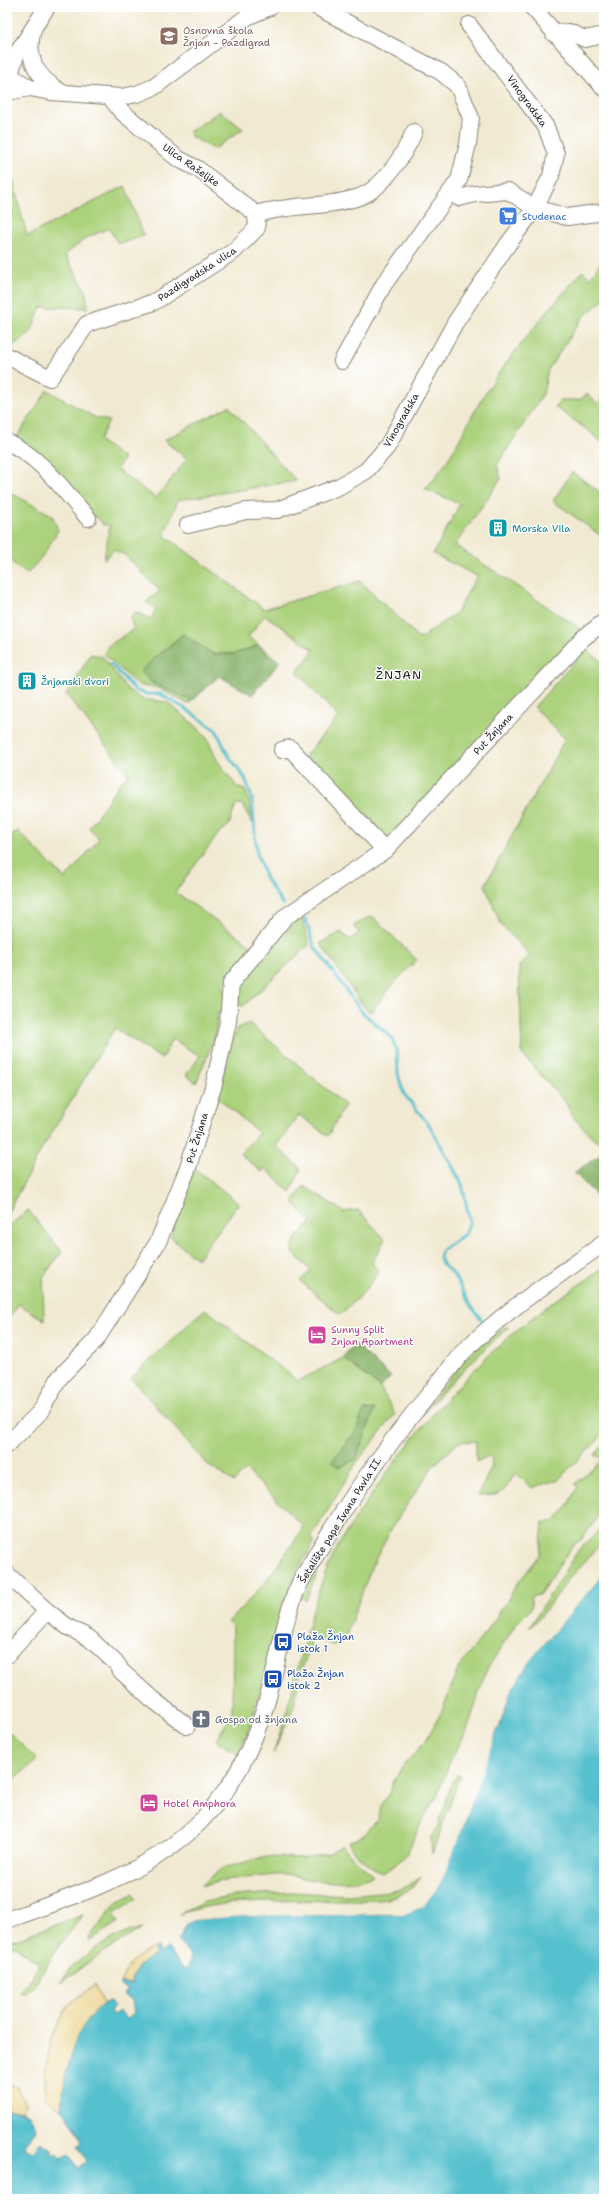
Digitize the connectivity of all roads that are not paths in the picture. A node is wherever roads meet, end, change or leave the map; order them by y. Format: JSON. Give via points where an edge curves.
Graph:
{"nodes":[{"id":1,"x":47,"y":7,"type":"edge"},
{"id":2,"x":270,"y":7,"type":"edge"},
{"id":3,"x":317,"y":7,"type":"edge"},
{"id":4,"x":532,"y":7,"type":"edge"},
{"id":5,"x":469,"y":25,"type":"dead end"},
{"id":6,"x":33,"y":29,"type":"junction"},
{"id":7,"x":554,"y":34,"type":"junction"},
{"id":8,"x":604,"y":35,"type":"edge"},
{"id":9,"x":10,"y":67,"type":"edge"},
{"id":10,"x":30,"y":88,"type":"junction"},
{"id":11,"x":604,"y":88,"type":"edge"},
{"id":12,"x":7,"y":92,"type":"edge"},
{"id":13,"x":63,"y":93,"type":"junction"},
{"id":14,"x":110,"y":96,"type":"junction"},
{"id":15,"x":414,"y":132,"type":"dead end"},
{"id":16,"x":459,"y":198,"type":"dead end"},
{"id":17,"x":535,"y":208,"type":"junction"},
{"id":18,"x":604,"y":212,"type":"edge"},
{"id":19,"x":256,"y":214,"type":"junction"},
{"id":20,"x":7,"y":356,"type":"edge"},
{"id":21,"x":342,"y":361,"type":"dead end"},
{"id":22,"x":7,"y":442,"type":"edge"},
{"id":23,"x":88,"y":518,"type":"dead end"},
{"id":24,"x":188,"y":525,"type":"dead end"},
{"id":25,"x":604,"y":622,"type":"edge"},
{"id":26,"x":282,"y":750,"type":"dead end"},
{"id":27,"x":385,"y":850,"type":"junction"},
{"id":28,"x":604,"y":1243,"type":"edge"},
{"id":29,"x":7,"y":1445,"type":"edge"},
{"id":30,"x":7,"y":1574,"type":"edge"},
{"id":31,"x":47,"y":1611,"type":"junction"},
{"id":32,"x":7,"y":1655,"type":"edge"},
{"id":33,"x":187,"y":1726,"type":"dead end"},
{"id":34,"x":7,"y":1920,"type":"edge"}],
"edges":[{"from":1,"to":6,"type":"street"},
{"from":2,"to":14,"type":"street","via":[[247,17],[154,87],[137,94]]},
{"from":3,"to":21,"type":"street","via":[[441,72],[458,86],[471,118],[459,180],[384,284]]},
{"from":4,"to":7,"type":"street"},
{"from":5,"to":17,"type":"street","name":"Vinogradska","via":[[546,127],[556,154],[551,176]]},
{"from":6,"to":9,"type":"street"},
{"from":6,"to":13,"type":"street","via":[[30,52],[34,69]]},
{"from":7,"to":8,"type":"street","via":[[569,32],[585,39]]},
{"from":7,"to":11,"type":"street"},
{"from":9,"to":10,"type":"street"},
{"from":9,"to":12,"type":"street","via":[[11,85]]},
{"from":10,"to":12,"type":"street"},
{"from":10,"to":13,"type":"street"},
{"from":13,"to":14,"type":"street"},
{"from":14,"to":19,"type":"street","name":"Ulica Rašeljke","via":[[120,111],[177,158],[198,169]]},
{"from":15,"to":19,"type":"street","via":[[405,152],[381,182],[361,196],[333,203],[278,208]]},
{"from":16,"to":17,"type":"street","via":[[508,191]]},
{"from":17,"to":18,"type":"street","via":[[567,217]]},
{"from":17,"to":24,"type":"street","name":"Vinogradska","via":[[455,324],[387,447],[366,471],[338,487],[277,510],[246,511],[212,517]]},
{"from":19,"to":20,"type":"street","name":"Pazdigradska ulica","via":[[257,228],[234,251],[154,302],[87,324],[50,378]]},
{"from":22,"to":23,"type":"street","via":[[23,449],[44,468]]},
{"from":25,"to":27,"type":"street","name":"Put Žnjana","via":[[578,643]]},
{"from":26,"to":27,"type":"street","via":[[290,748]]},
{"from":27,"to":29,"type":"street","name":"Put Žnjana","via":[[285,917],[231,982],[228,1022],[214,1084],[187,1170],[158,1242],[96,1340],[60,1377],[40,1412]]},
{"from":28,"to":34,"type":"street","name":"Šetalište pape Ivana Pavla II.","via":[[525,1298],[464,1351],[405,1422],[370,1470],[298,1588],[267,1701],[253,1741],[232,1781],[202,1821],[168,1850],[132,1872]]},
{"from":30,"to":31,"type":"street"},
{"from":31,"to":32,"type":"street"},
{"from":31,"to":33,"type":"street","via":[[68,1627],[89,1638],[152,1699]]}]}
